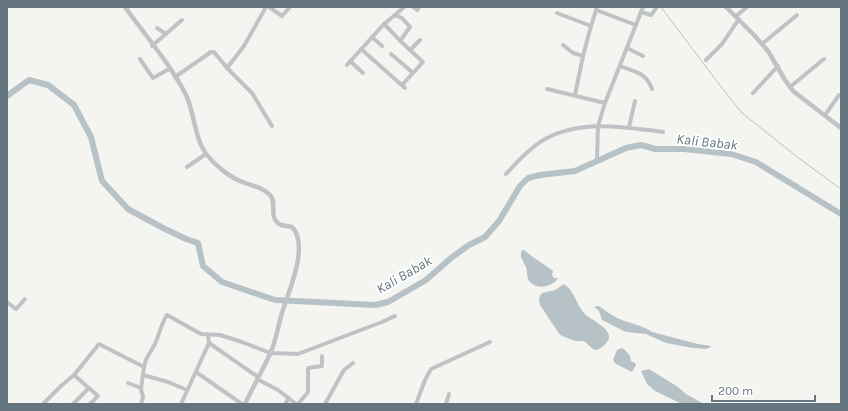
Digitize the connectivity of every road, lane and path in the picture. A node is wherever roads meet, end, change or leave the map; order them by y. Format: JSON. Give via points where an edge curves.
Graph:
{"nodes":[{"id":1,"x":125,"y":7,"type":"edge"},
{"id":2,"x":267,"y":7,"type":"edge"},
{"id":3,"x":290,"y":7,"type":"edge"},
{"id":4,"x":404,"y":7,"type":"edge"},
{"id":5,"x":413,"y":7,"type":"edge"},
{"id":6,"x":419,"y":7,"type":"edge"},
{"id":7,"x":643,"y":7,"type":"edge"},
{"id":8,"x":657,"y":7,"type":"edge"},
{"id":9,"x":726,"y":7,"type":"edge"},
{"id":10,"x":746,"y":7,"type":"edge"},
{"id":11,"x":597,"y":9,"type":"edge"},
{"id":12,"x":641,"y":12,"type":"junction"},
{"id":13,"x":557,"y":13,"type":"dead end"},
{"id":14,"x":395,"y":15,"type":"junction"},
{"id":15,"x":797,"y":15,"type":"dead end"},
{"id":16,"x":737,"y":18,"type":"junction"},
{"id":17,"x":182,"y":20,"type":"dead end"},
{"id":18,"x":384,"y":24,"type":"junction"},
{"id":19,"x":591,"y":26,"type":"junction"},
{"id":20,"x":636,"y":26,"type":"junction"},
{"id":21,"x":157,"y":28,"type":"dead end"},
{"id":22,"x":166,"y":34,"type":"junction"},
{"id":23,"x":372,"y":37,"type":"junction"},
{"id":24,"x":420,"y":40,"type":"dead end"},
{"id":25,"x":400,"y":41,"type":"junction"},
{"id":26,"x":762,"y":44,"type":"junction"},
{"id":27,"x":563,"y":45,"type":"dead end"},
{"id":28,"x":152,"y":46,"type":"junction"},
{"id":29,"x":382,"y":46,"type":"dead end"},
{"id":30,"x":627,"y":48,"type":"junction"},
{"id":31,"x":361,"y":49,"type":"junction"},
{"id":32,"x":410,"y":50,"type":"junction"},
{"id":33,"x":391,"y":54,"type":"dead end"},
{"id":34,"x":583,"y":56,"type":"junction"},
{"id":35,"x":643,"y":56,"type":"dead end"},
{"id":36,"x":140,"y":59,"type":"dead end"},
{"id":37,"x":824,"y":59,"type":"dead end"},
{"id":38,"x":706,"y":60,"type":"dead end"},
{"id":39,"x":620,"y":66,"type":"junction"},
{"id":40,"x":778,"y":66,"type":"junction"},
{"id":41,"x":227,"y":68,"type":"junction"},
{"id":42,"x":169,"y":69,"type":"junction"},
{"id":43,"x":364,"y":73,"type":"dead end"},
{"id":44,"x":413,"y":73,"type":"junction"},
{"id":45,"x":175,"y":77,"type":"junction"},
{"id":46,"x":790,"y":87,"type":"junction"},
{"id":47,"x":547,"y":89,"type":"dead end"},
{"id":48,"x":652,"y":89,"type":"dead end"},
{"id":49,"x":753,"y":93,"type":"dead end"},
{"id":50,"x":575,"y":95,"type":"junction"},
{"id":51,"x":839,"y":95,"type":"dead end"},
{"id":52,"x":635,"y":100,"type":"dead end"},
{"id":53,"x":605,"y":103,"type":"junction"},
{"id":54,"x":825,"y":115,"type":"junction"},
{"id":55,"x":272,"y":126,"type":"dead end"},
{"id":56,"x":598,"y":126,"type":"junction"},
{"id":57,"x":629,"y":127,"type":"junction"},
{"id":58,"x":841,"y":128,"type":"edge"},
{"id":59,"x":663,"y":132,"type":"dead end"},
{"id":60,"x":206,"y":154,"type":"junction"},
{"id":61,"x":596,"y":158,"type":"dead end"},
{"id":62,"x":187,"y":167,"type":"dead end"},
{"id":63,"x":506,"y":174,"type":"dead end"},
{"id":64,"x":25,"y":299,"type":"dead end"},
{"id":65,"x":7,"y":302,"type":"edge"},
{"id":66,"x":395,"y":316,"type":"dead end"},
{"id":67,"x":208,"y":335,"type":"junction"},
{"id":68,"x":490,"y":342,"type":"dead end"},
{"id":69,"x":209,"y":344,"type":"junction"},
{"id":70,"x":270,"y":354,"type":"junction"},
{"id":71,"x":322,"y":356,"type":"dead end"},
{"id":72,"x":353,"y":363,"type":"dead end"},
{"id":73,"x":144,"y":367,"type":"junction"},
{"id":74,"x":196,"y":372,"type":"junction"},
{"id":75,"x":74,"y":375,"type":"junction"},
{"id":76,"x":143,"y":375,"type":"junction"},
{"id":77,"x":258,"y":378,"type":"junction"},
{"id":78,"x":128,"y":383,"type":"dead end"},
{"id":79,"x":89,"y":388,"type":"junction"},
{"id":80,"x":141,"y":388,"type":"junction"},
{"id":81,"x":187,"y":390,"type":"junction"},
{"id":82,"x":449,"y":394,"type":"dead end"},
{"id":83,"x":289,"y":398,"type":"junction"},
{"id":84,"x":182,"y":403,"type":"edge"},
{"id":85,"x":43,"y":404,"type":"edge"},
{"id":86,"x":74,"y":404,"type":"edge"},
{"id":87,"x":90,"y":404,"type":"edge"},
{"id":88,"x":141,"y":404,"type":"edge"},
{"id":89,"x":188,"y":404,"type":"edge"},
{"id":90,"x":242,"y":404,"type":"edge"},
{"id":91,"x":245,"y":404,"type":"edge"},
{"id":92,"x":285,"y":404,"type":"edge"},
{"id":93,"x":297,"y":404,"type":"edge"},
{"id":94,"x":325,"y":404,"type":"edge"},
{"id":95,"x":416,"y":404,"type":"edge"},
{"id":96,"x":446,"y":404,"type":"edge"}],
"edges":[{"from":1,"to":28,"type":"street"},
{"from":2,"to":3,"type":"street","via":[[282,16]]},
{"from":2,"to":41,"type":"street","via":[[244,46]]},
{"from":4,"to":14,"type":"street"},
{"from":5,"to":6,"type":"street","via":[[417,10]]},
{"from":7,"to":12,"type":"street"},
{"from":8,"to":12,"type":"street","via":[[651,15]]},
{"from":9,"to":16,"type":"street"},
{"from":10,"to":16,"type":"street"},
{"from":11,"to":19,"type":"street"},
{"from":11,"to":20,"type":"street"},
{"from":12,"to":20,"type":"street"},
{"from":13,"to":19,"type":"street"},
{"from":14,"to":18,"type":"street"},
{"from":14,"to":25,"type":"street","via":[[410,26]]},
{"from":15,"to":26,"type":"street"},
{"from":16,"to":26,"type":"street"},
{"from":16,"to":38,"type":"street","via":[[722,44]]},
{"from":17,"to":22,"type":"street"},
{"from":18,"to":23,"type":"street"},
{"from":18,"to":25,"type":"street"},
{"from":19,"to":34,"type":"street"},
{"from":20,"to":30,"type":"street"},
{"from":21,"to":22,"type":"street"},
{"from":22,"to":28,"type":"street"},
{"from":23,"to":29,"type":"street"},
{"from":23,"to":31,"type":"street"},
{"from":24,"to":32,"type":"street"},
{"from":25,"to":32,"type":"street"},
{"from":26,"to":40,"type":"street"},
{"from":27,"to":34,"type":"street","via":[[573,53]]},
{"from":28,"to":42,"type":"street"},
{"from":30,"to":35,"type":"street"},
{"from":30,"to":39,"type":"street"},
{"from":31,"to":43,"type":"street","via":[[349,63]]},
{"from":31,"to":44,"type":"street","via":[[404,86]]},
{"from":32,"to":44,"type":"street","via":[[423,62]]},
{"from":33,"to":44,"type":"street"},
{"from":34,"to":50,"type":"street"},
{"from":36,"to":42,"type":"street","via":[[153,78]]},
{"from":37,"to":46,"type":"street"},
{"from":39,"to":48,"type":"street","via":[[645,76]]},
{"from":39,"to":53,"type":"street"},
{"from":40,"to":46,"type":"street"},
{"from":40,"to":49,"type":"street"},
{"from":41,"to":45,"type":"street","via":[[214,52],[211,52]]},
{"from":41,"to":55,"type":"street","via":[[252,93]]},
{"from":42,"to":45,"type":"street"},
{"from":45,"to":60,"type":"street","via":[[188,100]]},
{"from":46,"to":54,"type":"street","via":[[804,101]]},
{"from":47,"to":50,"type":"street"},
{"from":50,"to":53,"type":"street"},
{"from":51,"to":54,"type":"street"},
{"from":52,"to":57,"type":"street"},
{"from":53,"to":56,"type":"street"},
{"from":54,"to":58,"type":"street"},
{"from":56,"to":57,"type":"street"},
{"from":56,"to":61,"type":"street"},
{"from":56,"to":63,"type":"street","via":[[564,131],[545,139]]},
{"from":57,"to":59,"type":"street"},
{"from":60,"to":62,"type":"street"},
{"from":60,"to":70,"type":"street","via":[[231,177],[257,186],[269,194],[272,198],[275,220],[295,230],[298,244],[296,276]]},
{"from":64,"to":65,"type":"street","via":[[16,309]]},
{"from":66,"to":70,"type":"street","via":[[298,354]]},
{"from":67,"to":69,"type":"street"},
{"from":67,"to":70,"type":"street","via":[[220,335]]},
{"from":67,"to":73,"type":"street","via":[[196,332],[167,315]]},
{"from":68,"to":95,"type":"street","via":[[431,368]]},
{"from":69,"to":74,"type":"street"},
{"from":69,"to":77,"type":"street"},
{"from":70,"to":77,"type":"street"},
{"from":71,"to":93,"type":"street","via":[[322,366],[308,368],[308,392]]},
{"from":72,"to":94,"type":"street","via":[[344,369]]},
{"from":73,"to":75,"type":"street","via":[[99,344]]},
{"from":73,"to":76,"type":"street"},
{"from":74,"to":81,"type":"street"},
{"from":74,"to":90,"type":"street"},
{"from":75,"to":79,"type":"street"},
{"from":75,"to":85,"type":"street"},
{"from":76,"to":80,"type":"street"},
{"from":76,"to":81,"type":"street"},
{"from":77,"to":83,"type":"street"},
{"from":77,"to":91,"type":"street"},
{"from":78,"to":80,"type":"street"},
{"from":79,"to":86,"type":"street"},
{"from":79,"to":87,"type":"street","via":[[98,397]]},
{"from":80,"to":88,"type":"street"},
{"from":81,"to":84,"type":"street"},
{"from":82,"to":96,"type":"street"},
{"from":83,"to":92,"type":"street"},
{"from":83,"to":93,"type":"street"},
{"from":84,"to":89,"type":"street"}]}
